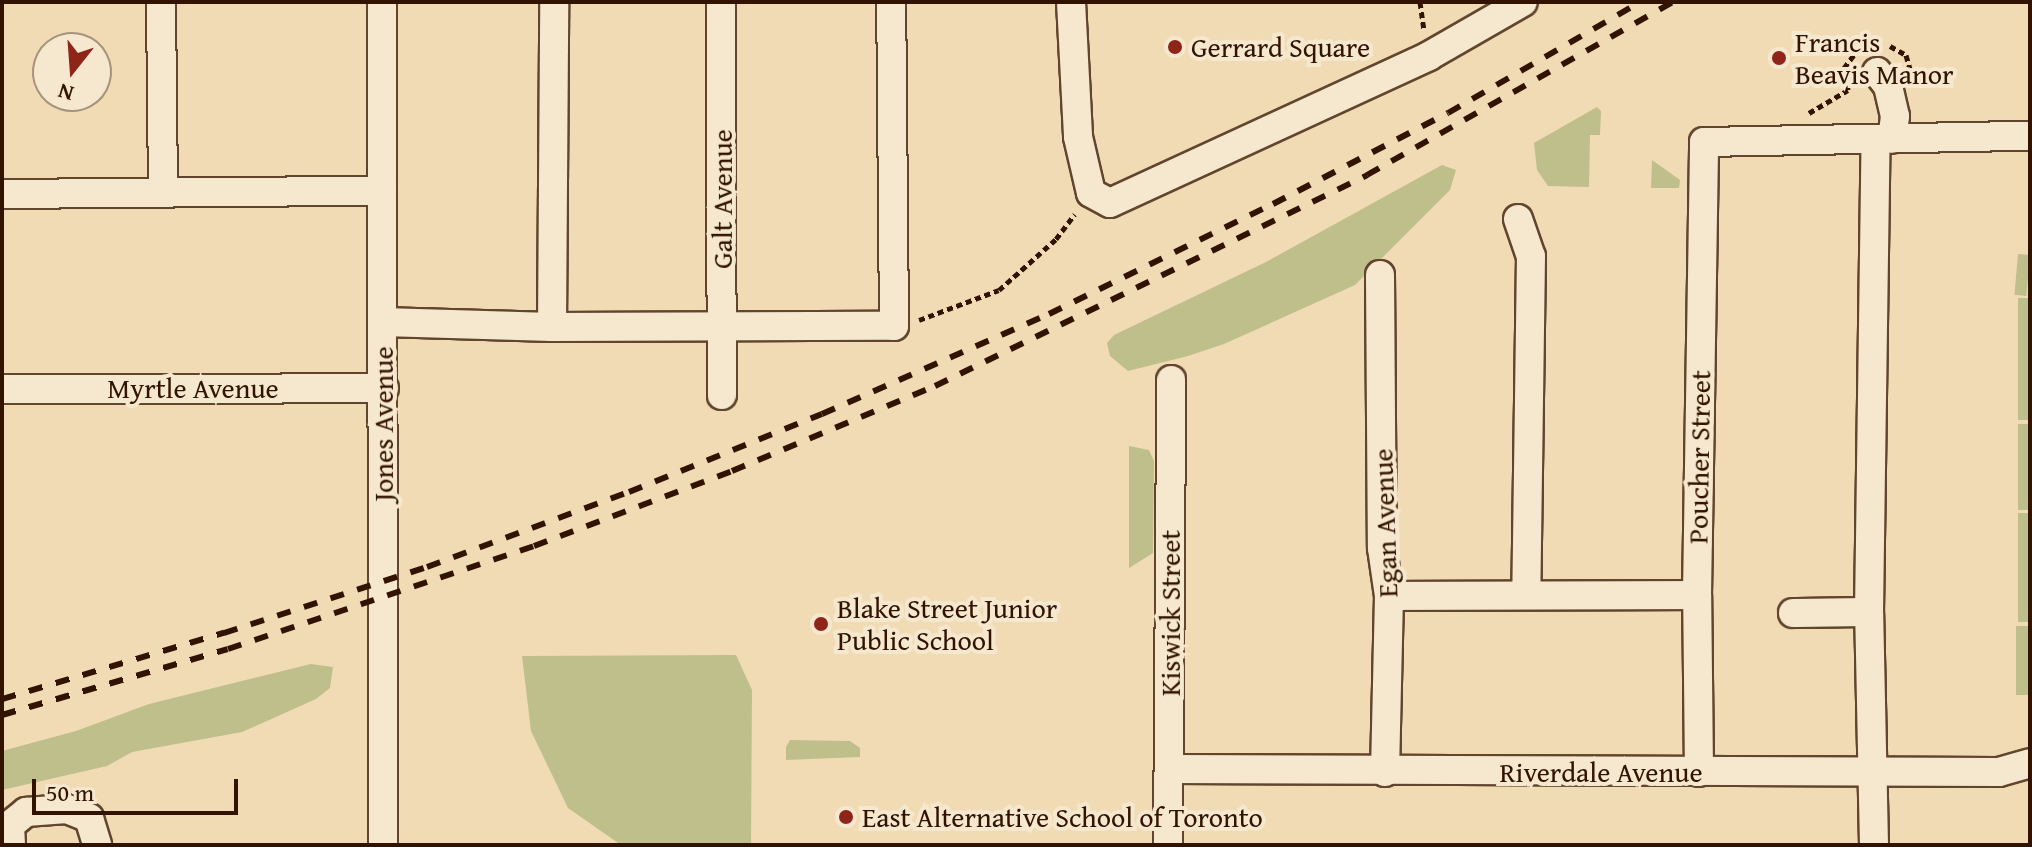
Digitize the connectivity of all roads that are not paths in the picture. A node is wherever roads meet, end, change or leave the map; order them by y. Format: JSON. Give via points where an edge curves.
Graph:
{"nodes":[{"id":1,"x":161,"y":2,"type":"edge"},
{"id":2,"x":382,"y":2,"type":"edge"},
{"id":3,"x":554,"y":2,"type":"edge"},
{"id":4,"x":721,"y":2,"type":"edge"},
{"id":5,"x":891,"y":2,"type":"edge"},
{"id":6,"x":1071,"y":2,"type":"edge"},
{"id":7,"x":1523,"y":2,"type":"edge"},
{"id":8,"x":1877,"y":72,"type":"dead end"},
{"id":9,"x":2030,"y":136,"type":"edge"},
{"id":10,"x":1884,"y":139,"type":"junction"},
{"id":11,"x":382,"y":191,"type":"junction"},
{"id":12,"x":163,"y":193,"type":"junction"},
{"id":13,"x":2,"y":194,"type":"edge"},
{"id":14,"x":1518,"y":219,"type":"dead end"},
{"id":15,"x":1380,"y":275,"type":"dead end"},
{"id":16,"x":383,"y":322,"type":"junction"},
{"id":17,"x":552,"y":327,"type":"junction"},
{"id":18,"x":722,"y":327,"type":"junction"},
{"id":19,"x":1171,"y":380,"type":"dead end"},
{"id":20,"x":384,"y":388,"type":"junction"},
{"id":21,"x":2,"y":389,"type":"edge"},
{"id":22,"x":722,"y":395,"type":"dead end"},
{"id":23,"x":1526,"y":594,"type":"junction"},
{"id":24,"x":1697,"y":595,"type":"junction"},
{"id":25,"x":1389,"y":596,"type":"junction"},
{"id":26,"x":1869,"y":612,"type":"junction"},
{"id":27,"x":1793,"y":613,"type":"dead end"},
{"id":28,"x":2030,"y":763,"type":"edge"},
{"id":29,"x":1170,"y":769,"type":"junction"},
{"id":30,"x":1873,"y":770,"type":"junction"},
{"id":31,"x":1385,"y":772,"type":"junction"},
{"id":32,"x":1699,"y":772,"type":"junction"},
{"id":33,"x":11,"y":845,"type":"edge"},
{"id":34,"x":97,"y":845,"type":"edge"},
{"id":35,"x":383,"y":845,"type":"edge"},
{"id":36,"x":1168,"y":845,"type":"edge"},
{"id":37,"x":1874,"y":845,"type":"edge"}],
"edges":[{"from":1,"to":12,"type":"street"},
{"from":2,"to":11,"type":"street","name":"Jones Avenue"},
{"from":3,"to":17,"type":"street"},
{"from":4,"to":18,"type":"street","name":"Galt Avenue"},
{"from":5,"to":18,"type":"street","via":[[894,326]]},
{"from":6,"to":7,"type":"street","via":[[1078,137],[1091,193],[1110,203],[1429,56]]},
{"from":8,"to":10,"type":"street","via":[[1888,86],[1895,116]]},
{"from":9,"to":10,"type":"street"},
{"from":10,"to":24,"type":"street","name":"Poucher Street","via":[[1704,142]]},
{"from":10,"to":26,"type":"street"},
{"from":11,"to":12,"type":"street"},
{"from":11,"to":16,"type":"street","name":"Jones Avenue"},
{"from":12,"to":13,"type":"street"},
{"from":14,"to":23,"type":"street","via":[[1531,256]]},
{"from":15,"to":25,"type":"street","name":"Egan Avenue","via":[[1382,548]]},
{"from":16,"to":17,"type":"street"},
{"from":16,"to":20,"type":"street","name":"Jones Avenue"},
{"from":17,"to":18,"type":"street"},
{"from":18,"to":22,"type":"street","name":"Galt Avenue"},
{"from":19,"to":29,"type":"street","name":"Kiswick Street"},
{"from":20,"to":21,"type":"street","name":"Myrtle Avenue"},
{"from":20,"to":35,"type":"street","name":"Jones Avenue"},
{"from":23,"to":24,"type":"street"},
{"from":23,"to":25,"type":"street"},
{"from":24,"to":32,"type":"street","name":"Poucher Street"},
{"from":25,"to":31,"type":"street","name":"Egan Avenue"},
{"from":26,"to":27,"type":"street"},
{"from":26,"to":30,"type":"street"},
{"from":28,"to":30,"type":"street","name":"Riverdale Avenue","via":[[1999,772]]},
{"from":29,"to":31,"type":"street","name":"Riverdale Avenue"},
{"from":29,"to":36,"type":"street","name":"Kiswick Street"},
{"from":30,"to":32,"type":"street","name":"Riverdale Avenue"},
{"from":30,"to":37,"type":"street"},
{"from":31,"to":32,"type":"street","name":"Riverdale Avenue"},
{"from":33,"to":34,"type":"street","via":[[10,825],[26,812],[67,809],[89,818]]}]}
